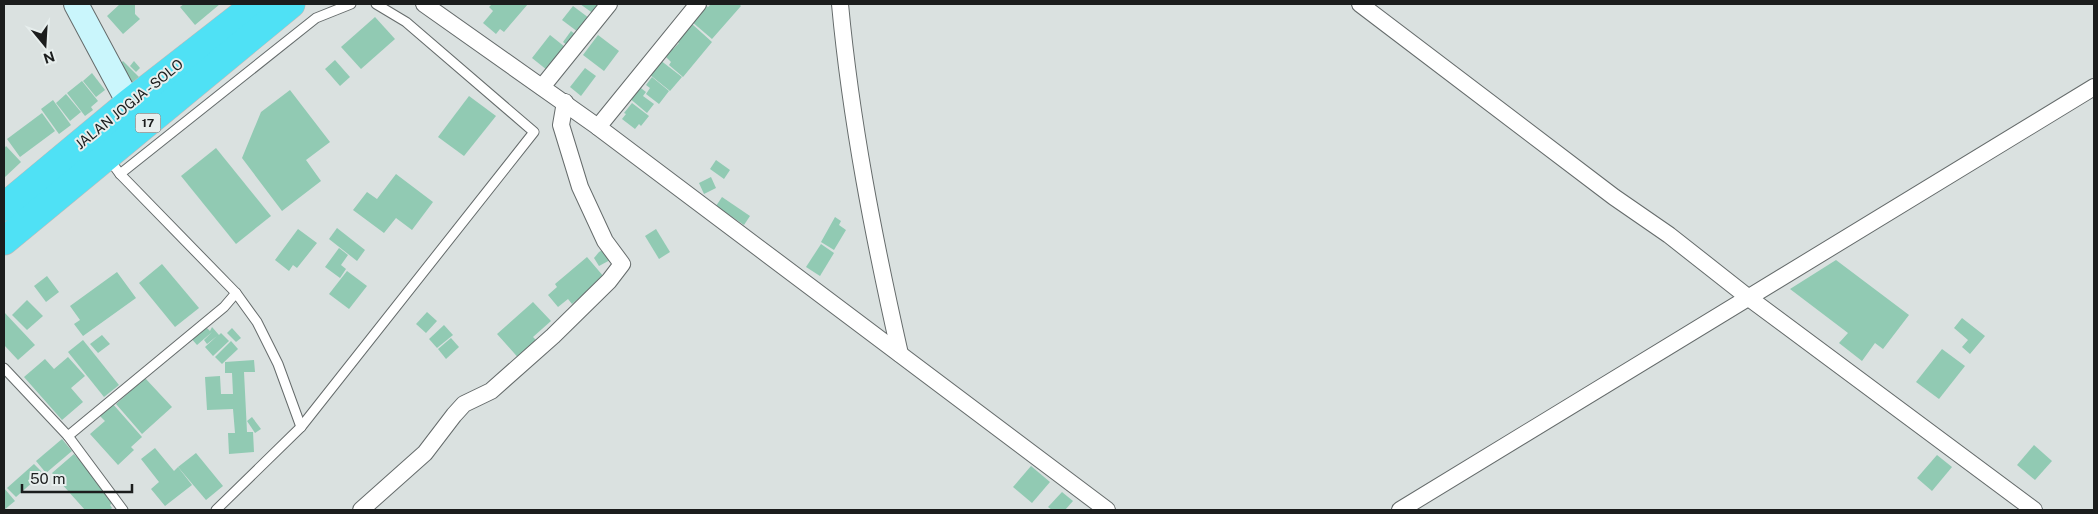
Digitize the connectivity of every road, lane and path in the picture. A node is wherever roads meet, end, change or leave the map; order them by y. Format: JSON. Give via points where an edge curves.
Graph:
{"nodes":[{"id":1,"x":76,"y":4,"type":"edge"},
{"id":2,"x":256,"y":4,"type":"edge"},
{"id":3,"x":291,"y":4,"type":"edge"},
{"id":4,"x":352,"y":4,"type":"edge"},
{"id":5,"x":376,"y":4,"type":"edge"},
{"id":6,"x":424,"y":4,"type":"edge"},
{"id":7,"x":609,"y":4,"type":"edge"},
{"id":8,"x":698,"y":4,"type":"edge"},
{"id":9,"x":840,"y":4,"type":"edge"},
{"id":10,"x":1360,"y":4,"type":"edge"},
{"id":11,"x":542,"y":87,"type":"junction"},
{"id":12,"x":2094,"y":87,"type":"edge"},
{"id":13,"x":565,"y":102,"type":"junction"},
{"id":14,"x":129,"y":103,"type":"junction"},
{"id":15,"x":147,"y":124,"type":"junction"},
{"id":16,"x":598,"y":127,"type":"junction"},
{"id":17,"x":113,"y":165,"type":"junction"},
{"id":18,"x":4,"y":207,"type":"edge"},
{"id":19,"x":4,"y":241,"type":"edge"},
{"id":20,"x":236,"y":293,"type":"junction"},
{"id":21,"x":1749,"y":298,"type":"junction"},
{"id":22,"x":900,"y":354,"type":"junction"},
{"id":23,"x":4,"y":368,"type":"edge"},
{"id":24,"x":301,"y":427,"type":"junction"},
{"id":25,"x":68,"y":436,"type":"junction"},
{"id":26,"x":123,"y":510,"type":"edge"},
{"id":27,"x":216,"y":510,"type":"edge"},
{"id":28,"x":361,"y":510,"type":"edge"},
{"id":29,"x":1107,"y":510,"type":"edge"},
{"id":30,"x":1400,"y":510,"type":"edge"},
{"id":31,"x":2034,"y":510,"type":"edge"}],
"edges":[{"from":1,"to":14,"type":"main road"},
{"from":2,"to":14,"type":"highway","name":"JALAN JOGJA - SOLO","number":"17"},
{"from":3,"to":15,"type":"highway","name":"JALAN JOGJA - SOLO","number":"17"},
{"from":4,"to":17,"type":"lane","via":[[316,18]]},
{"from":5,"to":24,"type":"lane","via":[[406,22],[534,132]]},
{"from":6,"to":11,"type":"street"},
{"from":7,"to":11,"type":"street"},
{"from":8,"to":16,"type":"street"},
{"from":9,"to":22,"type":"street","via":[[871,223]]},
{"from":10,"to":21,"type":"street"},
{"from":11,"to":13,"type":"street"},
{"from":12,"to":21,"type":"street"},
{"from":13,"to":16,"type":"street"},
{"from":13,"to":28,"type":"street","via":[[561,126],[580,187],[605,241],[622,264],[554,336],[490,391],[464,404],[424,453]]},
{"from":14,"to":15,"type":"main road"},
{"from":14,"to":18,"type":"highway","name":"JALAN JOGJA - SOLO","number":"17"},
{"from":15,"to":17,"type":"highway","name":"JALAN JOGJA - SOLO","number":"17"},
{"from":16,"to":22,"type":"street"},
{"from":17,"to":19,"type":"highway","name":"JALAN JOGJA - SOLO","number":"17"},
{"from":17,"to":20,"type":"lane"},
{"from":20,"to":24,"type":"lane","via":[[257,322],[278,364]]},
{"from":20,"to":25,"type":"lane","via":[[224,307]]},
{"from":21,"to":30,"type":"street"},
{"from":21,"to":31,"type":"street"},
{"from":22,"to":29,"type":"street"},
{"from":23,"to":25,"type":"lane"},
{"from":24,"to":27,"type":"lane"},
{"from":25,"to":26,"type":"lane"}]}
